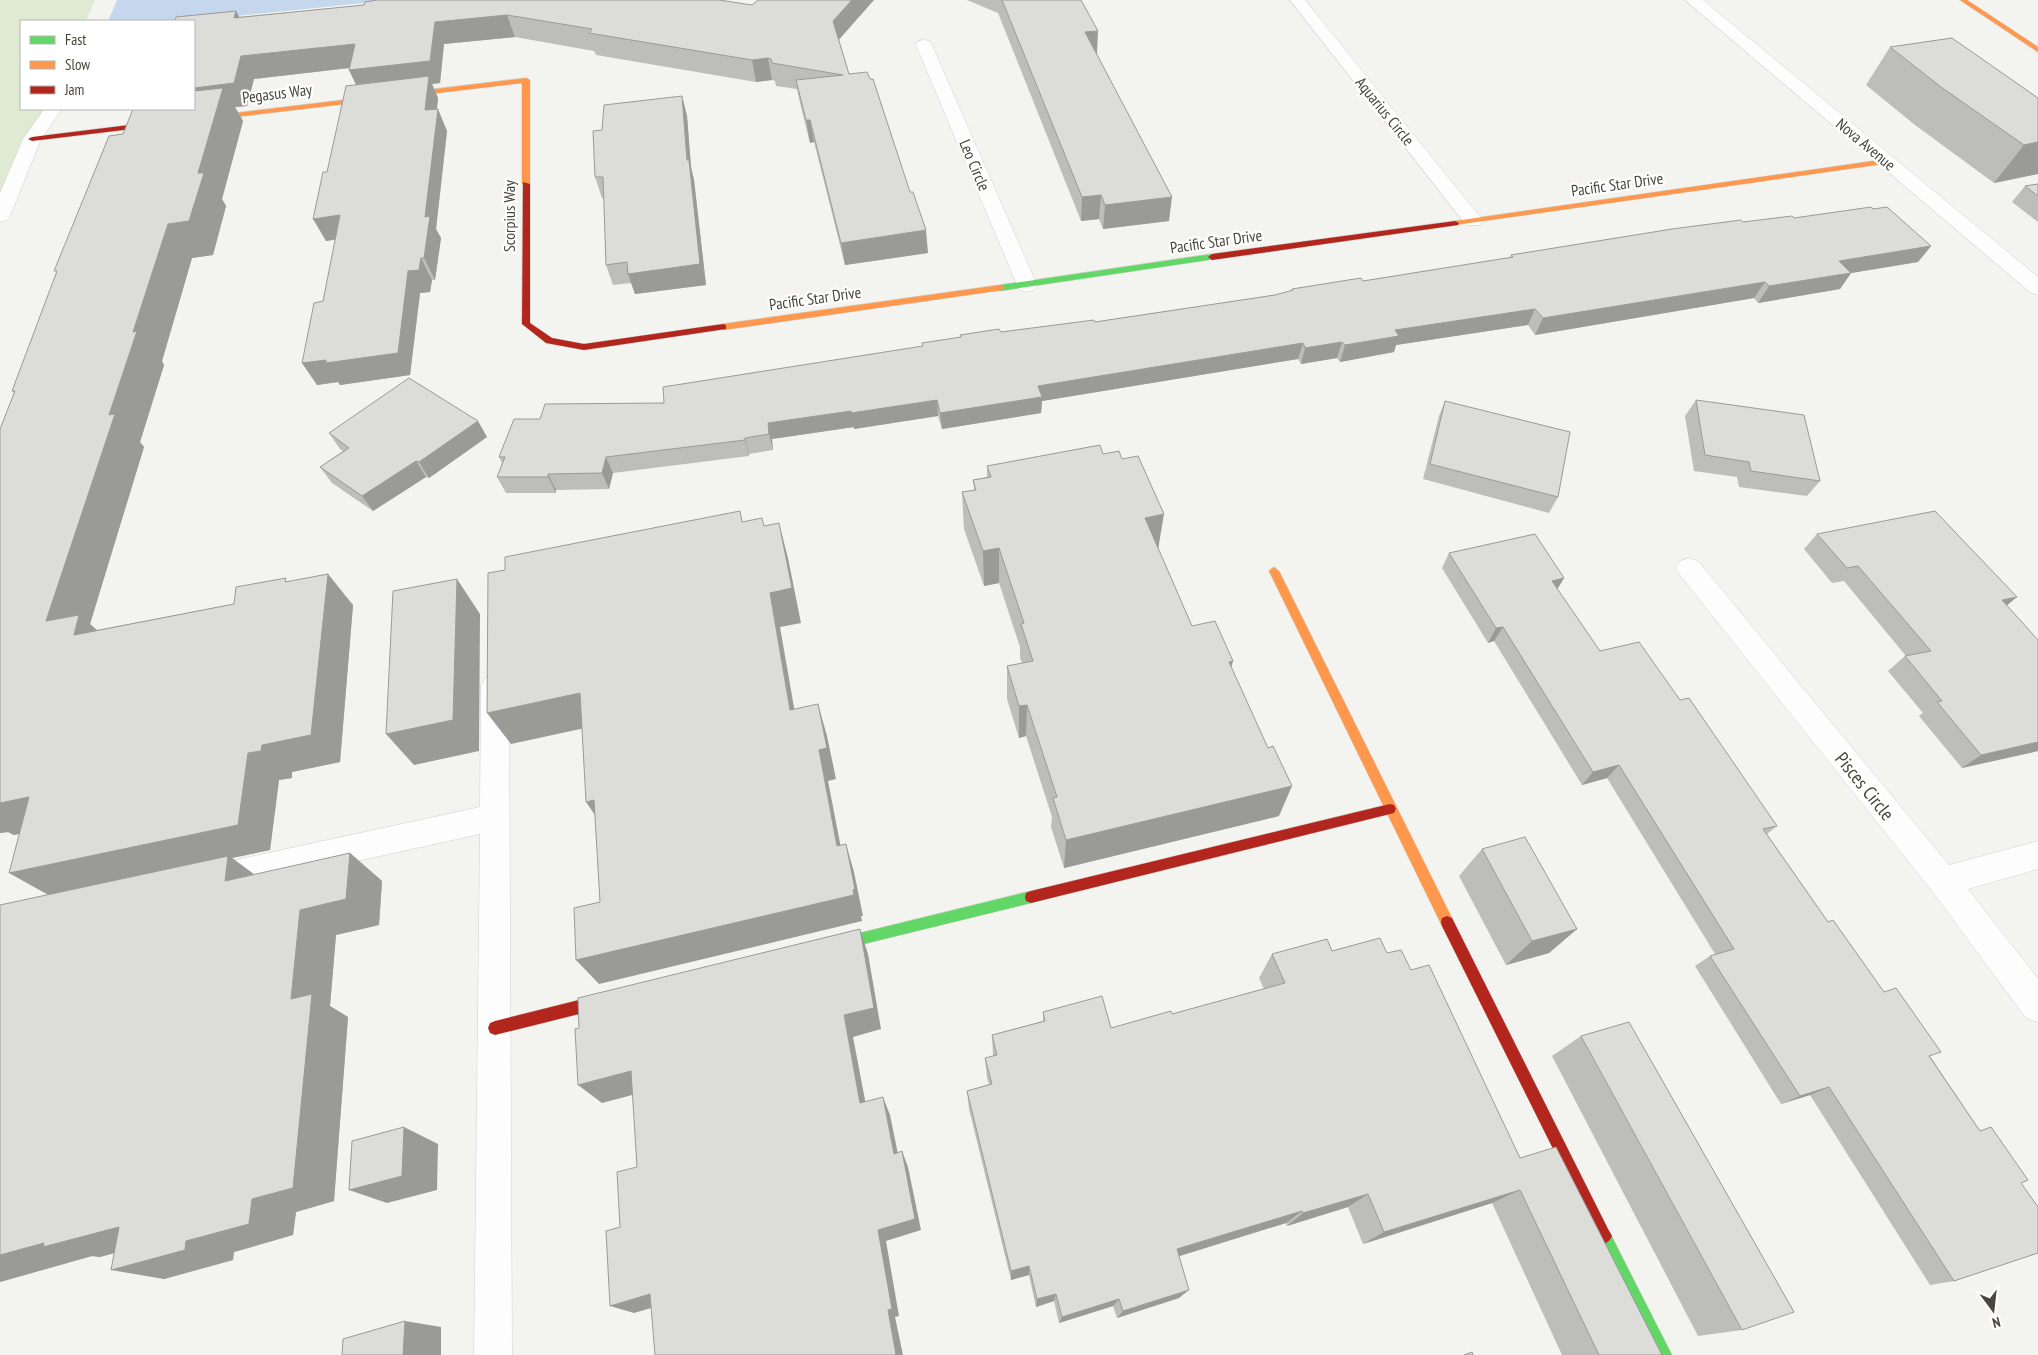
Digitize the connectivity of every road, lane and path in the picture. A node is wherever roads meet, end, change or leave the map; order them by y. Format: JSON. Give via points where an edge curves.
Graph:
{"nodes":[{"id":1,"x":1693,"y":0,"type":"edge"},
{"id":2,"x":1964,"y":0,"type":"edge"},
{"id":3,"x":1297,"y":1,"type":"edge"},
{"id":4,"x":924,"y":45,"type":"dead end"},
{"id":5,"x":2037,"y":50,"type":"edge"},
{"id":6,"x":526,"y":80,"type":"joint"},
{"id":7,"x":52,"y":110,"type":"edge"},
{"id":8,"x":190,"y":120,"type":"edge"},
{"id":9,"x":170,"y":122,"type":"edge"},
{"id":10,"x":32,"y":139,"type":"junction"},
{"id":11,"x":1887,"y":161,"type":"junction"},
{"id":12,"x":0,"y":216,"type":"edge"},
{"id":13,"x":1473,"y":220,"type":"junction"},
{"id":14,"x":1027,"y":284,"type":"junction"},
{"id":15,"x":2038,"y":288,"type":"edge"},
{"id":16,"x":549,"y":342,"type":"joint"},
{"id":17,"x":1689,"y":568,"type":"dead end"},
{"id":18,"x":1274,"y":571,"type":"dead end"},
{"id":19,"x":495,"y":659,"type":"edge"},
{"id":20,"x":1390,"y":809,"type":"junction"},
{"id":21,"x":494,"y":817,"type":"junction"},
{"id":22,"x":2038,"y":855,"type":"edge"},
{"id":23,"x":1943,"y":881,"type":"junction"},
{"id":24,"x":184,"y":885,"type":"edge"},
{"id":25,"x":812,"y":950,"type":"edge"},
{"id":26,"x":630,"y":995,"type":"edge"},
{"id":27,"x":2038,"y":1006,"type":"edge"},
{"id":28,"x":495,"y":1028,"type":"junction"},
{"id":29,"x":493,"y":1355,"type":"edge"},
{"id":30,"x":1664,"y":1355,"type":"edge"}],
"edges":[{"from":1,"to":11,"type":"street","name":"Nova Avenue"},
{"from":2,"to":5,"type":"street"},
{"from":3,"to":13,"type":"street","name":"Aquarius Circle"},
{"from":4,"to":14,"type":"street","name":"Leo Circle"},
{"from":6,"to":8,"type":"street","name":"Pegasus Way"},
{"from":6,"to":16,"type":"street","name":"Scorpius Way","via":[[526,324]]},
{"from":7,"to":10,"type":"street"},
{"from":9,"to":10,"type":"street"},
{"from":10,"to":12,"type":"street"},
{"from":11,"to":13,"type":"street","name":"Pacific Star Drive"},
{"from":11,"to":15,"type":"street","name":"Nova Avenue"},
{"from":13,"to":14,"type":"street","name":"Pacific Star Drive"},
{"from":14,"to":16,"type":"street","name":"Pacific Star Drive","via":[[584,347]]},
{"from":17,"to":23,"type":"street","name":"Pisces Circle"},
{"from":18,"to":20,"type":"street"},
{"from":19,"to":21,"type":"street"},
{"from":20,"to":25,"type":"street"},
{"from":20,"to":30,"type":"street"},
{"from":21,"to":24,"type":"street"},
{"from":21,"to":28,"type":"street"},
{"from":22,"to":23,"type":"street"},
{"from":23,"to":27,"type":"street","name":"Pisces Circle"},
{"from":26,"to":28,"type":"street"},
{"from":28,"to":29,"type":"street"}]}
